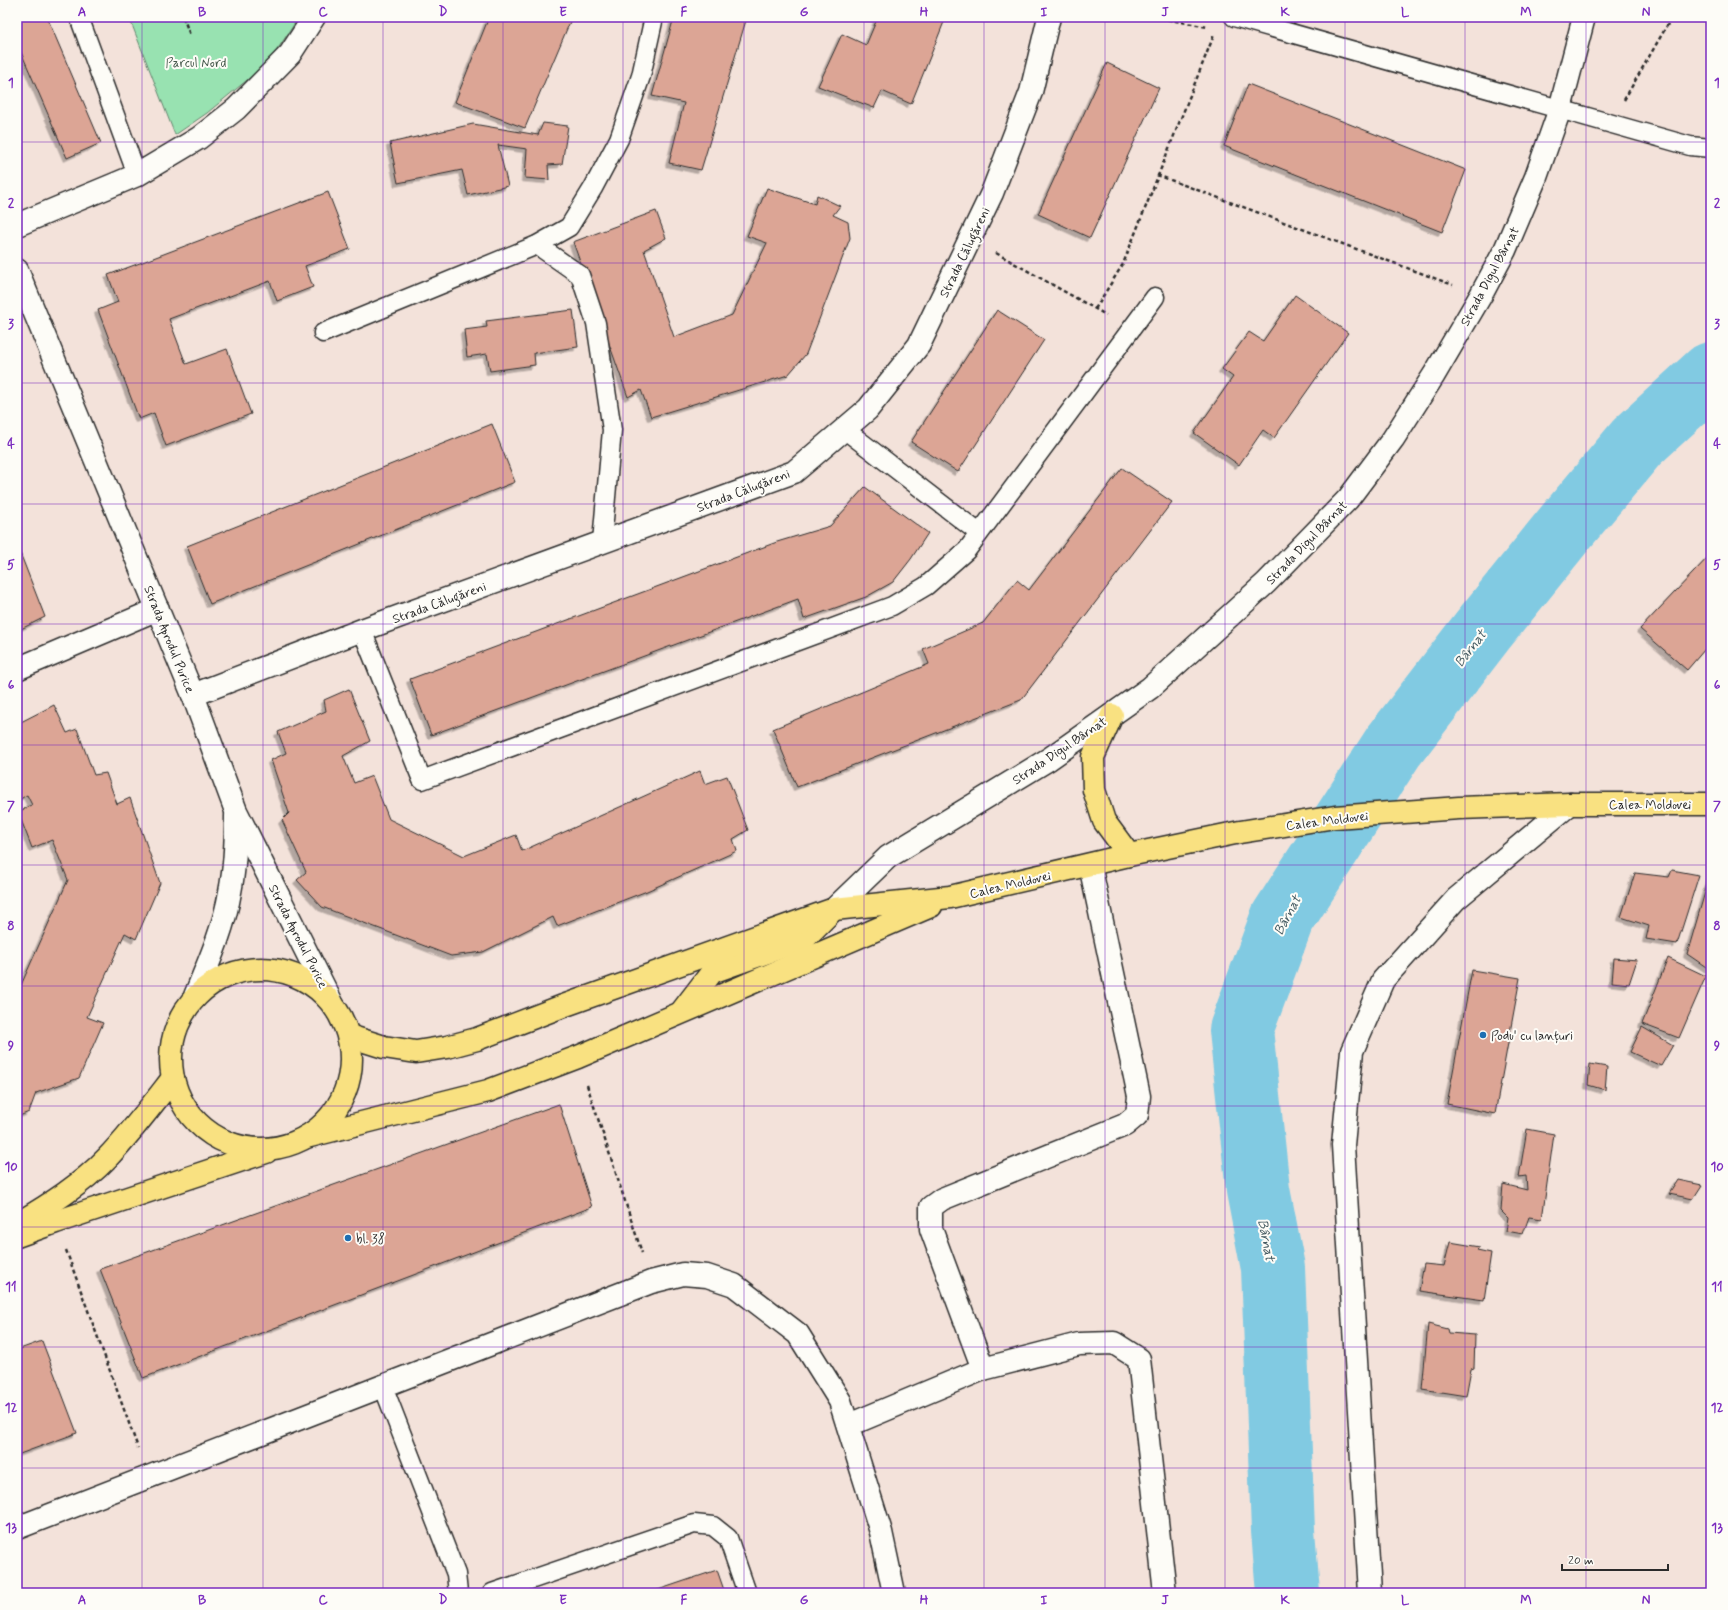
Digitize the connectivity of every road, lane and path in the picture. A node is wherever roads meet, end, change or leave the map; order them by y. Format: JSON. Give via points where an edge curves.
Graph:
{"nodes":[{"id":1,"x":79,"y":17,"type":"edge"},
{"id":2,"x":183,"y":17,"type":"edge"},
{"id":3,"x":314,"y":17,"type":"edge"},
{"id":4,"x":654,"y":17,"type":"edge"},
{"id":5,"x":1049,"y":17,"type":"edge"},
{"id":6,"x":1154,"y":17,"type":"edge"},
{"id":7,"x":1234,"y":17,"type":"edge"},
{"id":8,"x":1584,"y":17,"type":"edge"},
{"id":9,"x":1672,"y":17,"type":"edge"},
{"id":10,"x":1210,"y":27,"type":"dead end"},
{"id":11,"x":1217,"y":28,"type":"dead end"},
{"id":12,"x":190,"y":35,"type":"dead end"},
{"id":13,"x":1560,"y":109,"type":"junction"},
{"id":14,"x":1610,"y":124,"type":"junction"},
{"id":15,"x":1711,"y":148,"type":"edge"},
{"id":16,"x":137,"y":175,"type":"junction"},
{"id":17,"x":1158,"y":175,"type":"junction"},
{"id":18,"x":17,"y":225,"type":"edge"},
{"id":19,"x":971,"y":238,"type":"junction"},
{"id":20,"x":537,"y":245,"type":"junction"},
{"id":21,"x":17,"y":270,"type":"edge"},
{"id":22,"x":1481,"y":295,"type":"junction"},
{"id":23,"x":1155,"y":297,"type":"dead end"},
{"id":24,"x":1095,"y":309,"type":"junction"},
{"id":25,"x":1131,"y":330,"type":"junction"},
{"id":26,"x":323,"y":333,"type":"dead end"},
{"id":27,"x":844,"y":429,"type":"junction"},
{"id":28,"x":979,"y":533,"type":"junction"},
{"id":29,"x":602,"y":542,"type":"junction"},
{"id":30,"x":158,"y":609,"type":"junction"},
{"id":31,"x":362,"y":630,"type":"junction"},
{"id":32,"x":17,"y":669,"type":"edge"},
{"id":33,"x":193,"y":696,"type":"junction"},
{"id":34,"x":1112,"y":715,"type":"junction"},
{"id":35,"x":1570,"y":804,"type":"junction"},
{"id":36,"x":1711,"y":804,"type":"edge"},
{"id":37,"x":236,"y":811,"type":"junction"},
{"id":38,"x":1129,"y":855,"type":"junction"},
{"id":39,"x":1090,"y":865,"type":"junction"},
{"id":40,"x":950,"y":898,"type":"junction"},
{"id":41,"x":834,"y":909,"type":"junction"},
{"id":42,"x":195,"y":996,"type":"junction"},
{"id":43,"x":332,"y":1002,"type":"junction"},
{"id":44,"x":681,"y":1012,"type":"junction"},
{"id":45,"x":349,"y":1036,"type":"junction"},
{"id":46,"x":578,"y":1056,"type":"junction"},
{"id":47,"x":173,"y":1078,"type":"junction"},
{"id":48,"x":306,"y":1137,"type":"junction"},
{"id":49,"x":280,"y":1147,"type":"junction"},
{"id":50,"x":56,"y":1222,"type":"junction"},
{"id":51,"x":17,"y":1224,"type":"edge"},
{"id":52,"x":17,"y":1236,"type":"edge"},
{"id":53,"x":651,"y":1282,"type":"junction"},
{"id":54,"x":983,"y":1369,"type":"junction"},
{"id":55,"x":383,"y":1386,"type":"junction"},
{"id":56,"x":849,"y":1425,"type":"junction"},
{"id":57,"x":148,"y":1477,"type":"junction"},
{"id":58,"x":17,"y":1528,"type":"edge"},
{"id":59,"x":458,"y":1593,"type":"edge"},
{"id":60,"x":492,"y":1593,"type":"edge"},
{"id":61,"x":747,"y":1593,"type":"edge"},
{"id":62,"x":894,"y":1593,"type":"edge"},
{"id":63,"x":1165,"y":1593,"type":"edge"},
{"id":64,"x":1370,"y":1593,"type":"edge"}],
"edges":[{"from":1,"to":16,"type":"lane"},
{"from":2,"to":12,"type":"path"},
{"from":3,"to":16,"type":"street","via":[[290,54],[236,109],[199,138]]},
{"from":4,"to":20,"type":"lane","via":[[641,76],[619,139],[569,227]]},
{"from":5,"to":19,"type":"street","name":"Strada Călugăreni","via":[[1031,92],[992,193]]},
{"from":6,"to":10,"type":"path"},
{"from":7,"to":13,"type":"lane"},
{"from":8,"to":13,"type":"street","name":"Strada Digul Bârnat"},
{"from":9,"to":14,"type":"path"},
{"from":11,"to":17,"type":"path"},
{"from":13,"to":14,"type":"lane"},
{"from":13,"to":22,"type":"street","name":"Strada Digul Bârnat","via":[[1536,177],[1505,250]]},
{"from":14,"to":15,"type":"lane","via":[[1690,146]]},
{"from":16,"to":18,"type":"street"},
{"from":17,"to":22,"type":"path"},
{"from":17,"to":24,"type":"path","via":[[1123,264]]},
{"from":19,"to":24,"type":"path"},
{"from":19,"to":27,"type":"street","name":"Strada Călugăreni","via":[[919,345],[868,409]]},
{"from":20,"to":26,"type":"lane"},
{"from":20,"to":29,"type":"lane","via":[[580,275],[596,323],[612,430]]},
{"from":21,"to":30,"type":"street","name":"Strada Aprodul Purice"},
{"from":22,"to":34,"type":"street","name":"Strada Digul Bârnat","via":[[1393,439],[1348,499],[1266,583],[1150,688]]},
{"from":23,"to":25,"type":"lane"},
{"from":24,"to":25,"type":"path"},
{"from":25,"to":28,"type":"lane"},
{"from":27,"to":28,"type":"lane"},
{"from":27,"to":29,"type":"street","name":"Strada Călugăreni","via":[[794,472]]},
{"from":28,"to":31,"type":"lane","via":[[967,550],[926,586],[892,606],[422,780]]},
{"from":29,"to":31,"type":"street","name":"Strada Călugăreni"},
{"from":30,"to":32,"type":"street"},
{"from":30,"to":33,"type":"street","name":"Strada Aprodul Purice"},
{"from":31,"to":33,"type":"street","name":"Strada Călugăreni"},
{"from":33,"to":37,"type":"street","name":"Strada Aprodul Purice"},
{"from":34,"to":38,"type":"main road","via":[[1093,757],[1094,790],[1104,821]]},
{"from":34,"to":41,"type":"street","name":"Strada Digul Bârnat","via":[[1049,759],[888,857]]},
{"from":35,"to":36,"type":"main road","name":"Calea Moldovei"},
{"from":35,"to":38,"type":"main road","name":"Calea Moldovei","via":[[1459,808],[1335,817],[1240,832]]},
{"from":35,"to":64,"type":"street","via":[[1456,899],[1383,980],[1352,1051],[1343,1145]]},
{"from":37,"to":42,"type":"street","via":[[236,849],[230,892],[222,926]]},
{"from":37,"to":43,"type":"street","name":"Strada Aprodul Purice"},
{"from":38,"to":39,"type":"main road","name":"Calea Moldovei"},
{"from":39,"to":40,"type":"main road","name":"Calea Moldovei"},
{"from":39,"to":54,"type":"street","via":[[1139,1096],[1137,1115],[1125,1125],[942,1199],[931,1207],[931,1229]]},
{"from":40,"to":41,"type":"main road"},
{"from":40,"to":44,"type":"main road"},
{"from":41,"to":44,"type":"main road","via":[[804,939],[712,972]]},
{"from":41,"to":45,"type":"main road","via":[[477,1039],[447,1047],[416,1052]]},
{"from":42,"to":43,"type":"main road","via":[[220,977],[249,968],[281,970],[309,982]]},
{"from":42,"to":47,"type":"main road","via":[[179,1020],[171,1048]]},
{"from":43,"to":45,"type":"main road"},
{"from":44,"to":46,"type":"main road"},
{"from":45,"to":48,"type":"main road","via":[[351,1065],[344,1094],[328,1119]]},
{"from":46,"to":48,"type":"main road","via":[[488,1091]]},
{"from":46,"to":53,"type":"path"},
{"from":47,"to":49,"type":"main road","via":[[183,1104],[200,1126],[224,1142],[252,1149]]},
{"from":47,"to":51,"type":"main road","via":[[107,1158],[62,1197]]},
{"from":48,"to":49,"type":"main road"},
{"from":49,"to":50,"type":"main road"},
{"from":50,"to":52,"type":"main road"},
{"from":50,"to":57,"type":"path"},
{"from":53,"to":55,"type":"street"},
{"from":53,"to":56,"type":"street","via":[[683,1274],[707,1276],[734,1285],[798,1334],[840,1401]]},
{"from":54,"to":56,"type":"street"},
{"from":54,"to":63,"type":"street","via":[[1079,1344],[1114,1343],[1139,1359]]},
{"from":55,"to":57,"type":"street"},
{"from":55,"to":59,"type":"lane","via":[[456,1574]]},
{"from":56,"to":62,"type":"street","via":[[881,1532]]},
{"from":57,"to":58,"type":"street"},
{"from":60,"to":61,"type":"lane","via":[[694,1524],[713,1526],[728,1538]]}]}
